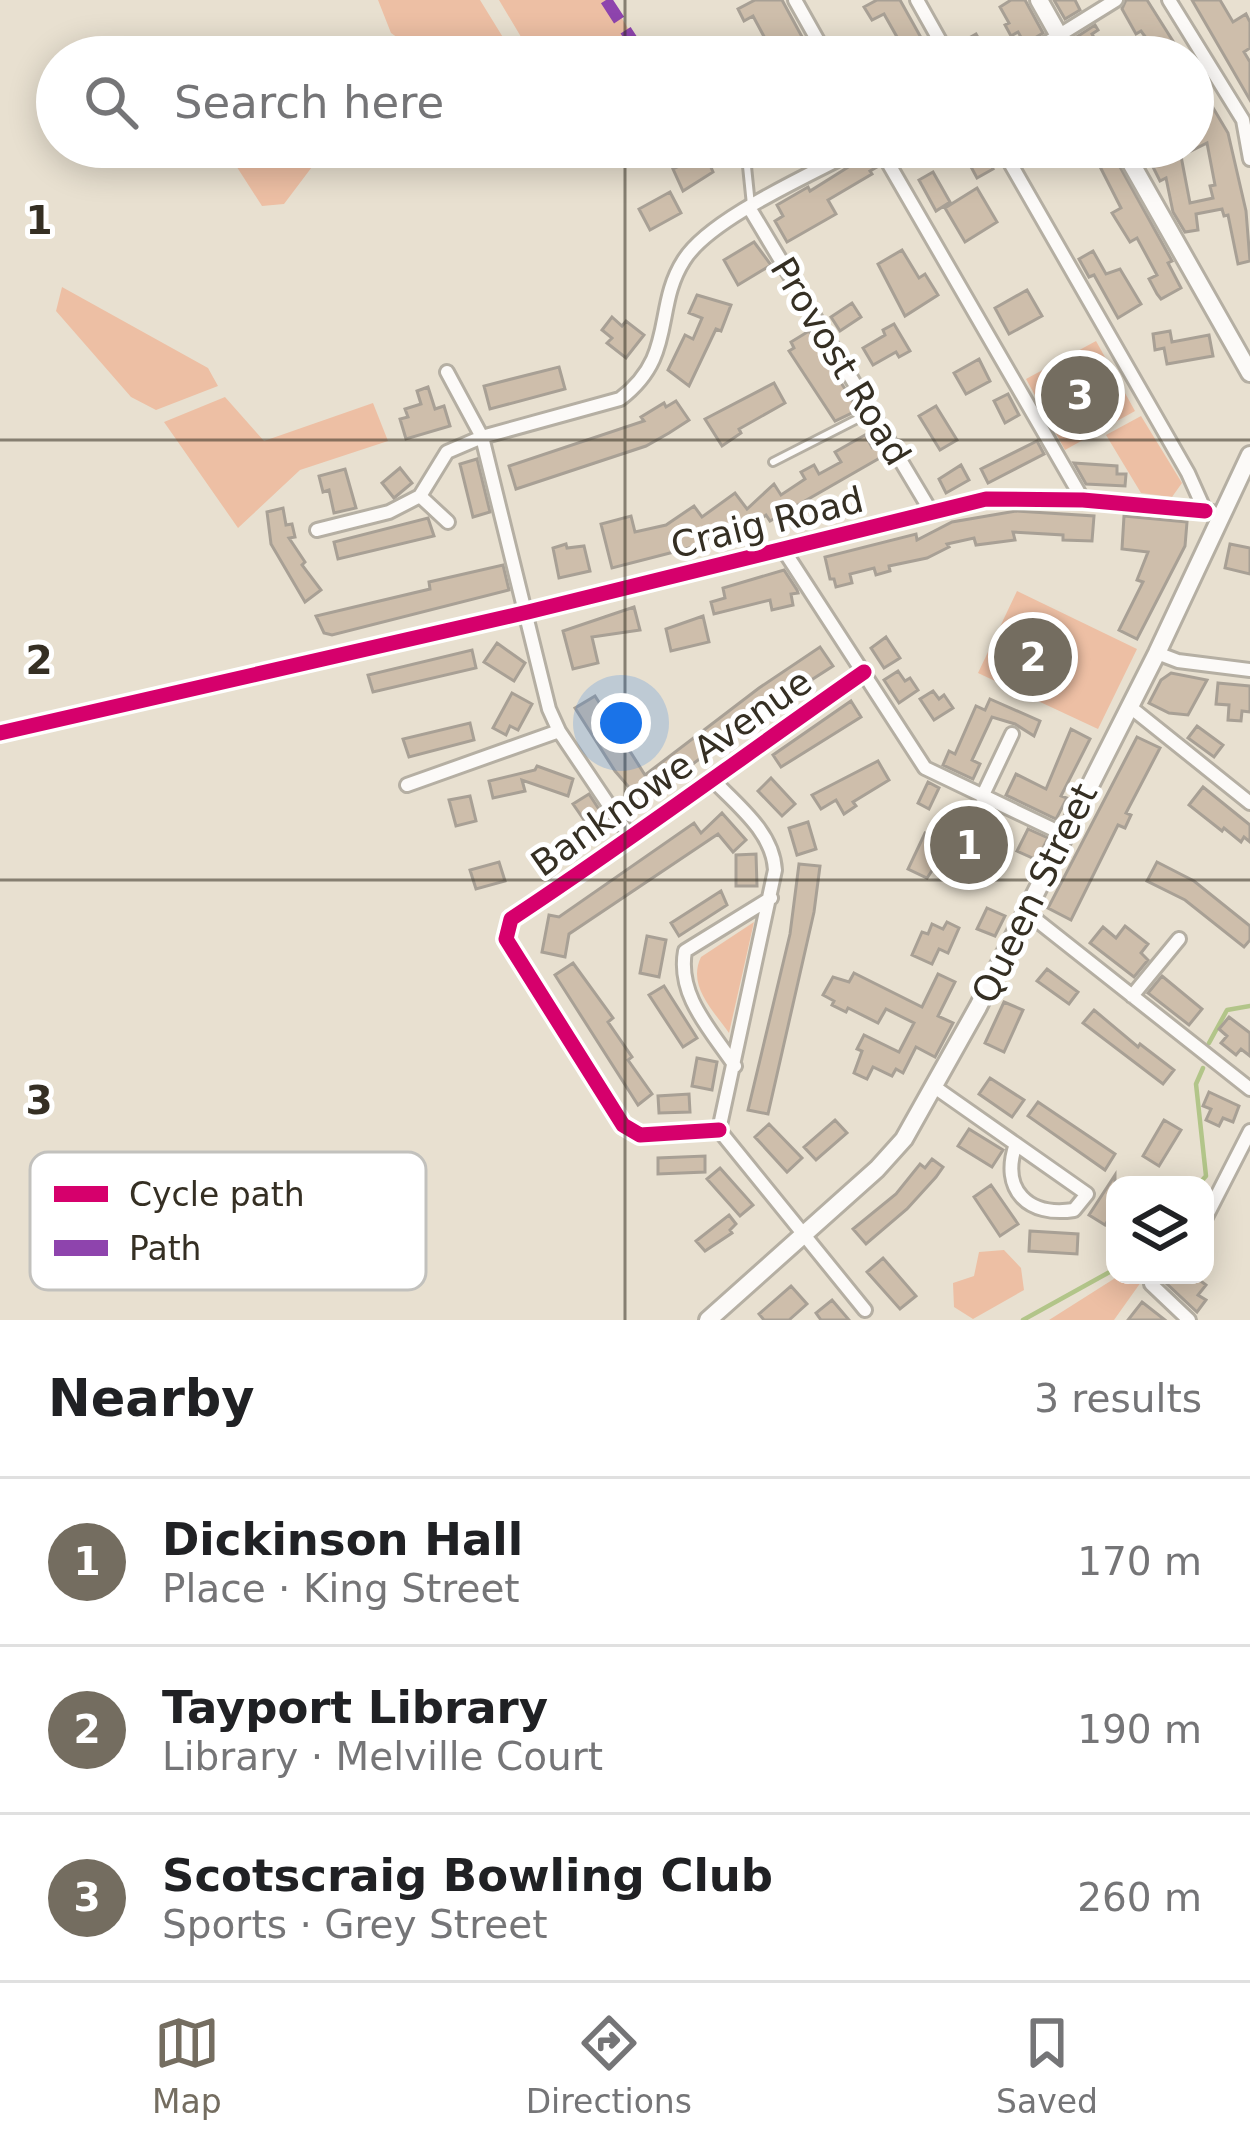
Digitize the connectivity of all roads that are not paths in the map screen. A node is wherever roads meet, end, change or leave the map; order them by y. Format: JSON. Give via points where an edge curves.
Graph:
{"nodes":[{"id":1,"x":795,"y":0,"type":"edge"},
{"id":2,"x":917,"y":0,"type":"edge"},
{"id":3,"x":1039,"y":0,"type":"edge"},
{"id":4,"x":1116,"y":0,"type":"edge"},
{"id":5,"x":1169,"y":0,"type":"edge"},
{"id":6,"x":1059,"y":35,"type":"joint"},
{"id":7,"x":815,"y":36,"type":"edge"},
{"id":8,"x":937,"y":36,"type":"edge"},
{"id":9,"x":1192,"y":36,"type":"edge"},
{"id":10,"x":1214,"y":70,"type":"edge"},
{"id":11,"x":1247,"y":122,"type":"edge"},
{"id":12,"x":1250,"y":159,"type":"edge"},
{"id":13,"x":746,"y":168,"type":"edge"},
{"id":14,"x":824,"y":168,"type":"edge"},
{"id":15,"x":891,"y":168,"type":"edge"},
{"id":16,"x":1013,"y":168,"type":"edge"},
{"id":17,"x":1134,"y":168,"type":"edge"},
{"id":18,"x":751,"y":208,"type":"junction"},
{"id":19,"x":447,"y":372,"type":"dead end"},
{"id":20,"x":1250,"y":373,"type":"edge"},
{"id":21,"x":871,"y":412,"type":"junction"},
{"id":22,"x":482,"y":437,"type":"junction"},
{"id":23,"x":1250,"y":455,"type":"edge"},
{"id":24,"x":773,"y":462,"type":"dead end"},
{"id":25,"x":420,"y":496,"type":"junction"},
{"id":26,"x":1083,"y":500,"type":"junction"},
{"id":27,"x":1214,"y":512,"type":"junction"},
{"id":28,"x":932,"y":513,"type":"junction"},
{"id":29,"x":448,"y":522,"type":"dead end"},
{"id":30,"x":317,"y":530,"type":"dead end"},
{"id":31,"x":783,"y":549,"type":"junction"},
{"id":32,"x":528,"y":612,"type":"junction"},
{"id":33,"x":1157,"y":653,"type":"junction"},
{"id":34,"x":1250,"y":670,"type":"edge"},
{"id":35,"x":864,"y":672,"type":"junction"},
{"id":36,"x":1129,"y":706,"type":"junction"},
{"id":37,"x":559,"y":731,"type":"junction"},
{"id":38,"x":0,"y":733,"type":"edge"},
{"id":39,"x":1012,"y":734,"type":"dead end"},
{"id":40,"x":711,"y":778,"type":"junction"},
{"id":41,"x":407,"y":785,"type":"dead end"},
{"id":42,"x":982,"y":797,"type":"junction"},
{"id":43,"x":1250,"y":802,"type":"edge"},
{"id":44,"x":1065,"y":835,"type":"junction"},
{"id":45,"x":631,"y":838,"type":"junction"},
{"id":46,"x":772,"y":898,"type":"junction"},
{"id":47,"x":1025,"y":911,"type":"junction"},
{"id":48,"x":1179,"y":939,"type":"dead end"},
{"id":49,"x":1132,"y":996,"type":"junction"},
{"id":50,"x":735,"y":1066,"type":"junction"},
{"id":51,"x":936,"y":1088,"type":"junction"},
{"id":52,"x":1250,"y":1089,"type":"edge"},
{"id":53,"x":718,"y":1130,"type":"junction"},
{"id":54,"x":1250,"y":1131,"type":"edge"},
{"id":55,"x":1016,"y":1144,"type":"junction"},
{"id":56,"x":1214,"y":1202,"type":"edge"},
{"id":57,"x":803,"y":1235,"type":"junction"},
{"id":58,"x":1158,"y":1284,"type":"edge"},
{"id":59,"x":865,"y":1310,"type":"dead end"},
{"id":60,"x":708,"y":1320,"type":"edge"},
{"id":61,"x":1189,"y":1320,"type":"edge"}],
"edges":[{"from":1,"to":7,"type":"street"},
{"from":2,"to":8,"type":"street"},
{"from":3,"to":6,"type":"main road"},
{"from":4,"to":6,"type":"street"},
{"from":5,"to":9,"type":"street"},
{"from":10,"to":11,"type":"street"},
{"from":11,"to":12,"type":"street"},
{"from":13,"to":18,"type":"lane"},
{"from":14,"to":18,"type":"street"},
{"from":15,"to":26,"type":"street"},
{"from":16,"to":27,"type":"street"},
{"from":17,"to":20,"type":"main road"},
{"from":18,"to":21,"type":"street","name":"Provost Road"},
{"from":18,"to":22,"type":"street","via":[[699,238],[680,266],[661,344],[634,388],[620,399]]},
{"from":19,"to":22,"type":"street"},
{"from":21,"to":24,"type":"lane"},
{"from":21,"to":28,"type":"street","name":"Provost Road"},
{"from":22,"to":25,"type":"street","via":[[447,452]]},
{"from":22,"to":32,"type":"street"},
{"from":23,"to":27,"type":"main road","name":"Queen Street"},
{"from":25,"to":29,"type":"street"},
{"from":25,"to":30,"type":"street"},
{"from":26,"to":27,"type":"street","name":"Craig Road"},
{"from":26,"to":28,"type":"street","name":"Craig Road","via":[[986,499]]},
{"from":27,"to":33,"type":"main road","name":"Queen Street"},
{"from":28,"to":31,"type":"street","name":"Craig Road"},
{"from":31,"to":32,"type":"street","name":"Craig Road"},
{"from":31,"to":35,"type":"street"},
{"from":32,"to":37,"type":"street"},
{"from":32,"to":38,"type":"street","name":"Craig Road"},
{"from":33,"to":34,"type":"street"},
{"from":33,"to":36,"type":"main road","name":"Queen Street"},
{"from":35,"to":40,"type":"street","name":"Banknowe Avenue"},
{"from":35,"to":42,"type":"street","via":[[925,768]]},
{"from":36,"to":43,"type":"street"},
{"from":36,"to":44,"type":"main road","name":"Queen Street"},
{"from":37,"to":41,"type":"street"},
{"from":37,"to":45,"type":"street"},
{"from":39,"to":42,"type":"street"},
{"from":40,"to":45,"type":"street","name":"Banknowe Avenue"},
{"from":40,"to":46,"type":"street","via":[[774,852]]},
{"from":42,"to":44,"type":"street"},
{"from":44,"to":47,"type":"main road","name":"Queen Street"},
{"from":45,"to":53,"type":"street","name":"Banknowe Avenue","via":[[512,920],[506,939],[623,1125],[640,1135]]},
{"from":46,"to":50,"type":"street"},
{"from":46,"to":50,"type":"street","via":[[686,951],[681,975],[688,994]]},
{"from":47,"to":49,"type":"street"},
{"from":47,"to":51,"type":"main road","name":"Queen Street"},
{"from":48,"to":49,"type":"street"},
{"from":49,"to":52,"type":"street"},
{"from":50,"to":53,"type":"street"},
{"from":51,"to":55,"type":"street"},
{"from":51,"to":57,"type":"main road","name":"Queen Street","via":[[877,1169]]},
{"from":53,"to":57,"type":"street"},
{"from":54,"to":56,"type":"street"},
{"from":55,"to":55,"type":"street","via":[[1087,1194],[1074,1210],[1053,1213],[1026,1201],[1011,1172]]},
{"from":57,"to":59,"type":"street"},
{"from":57,"to":60,"type":"main road","name":"Queen Street"},
{"from":58,"to":61,"type":"street"}]}
